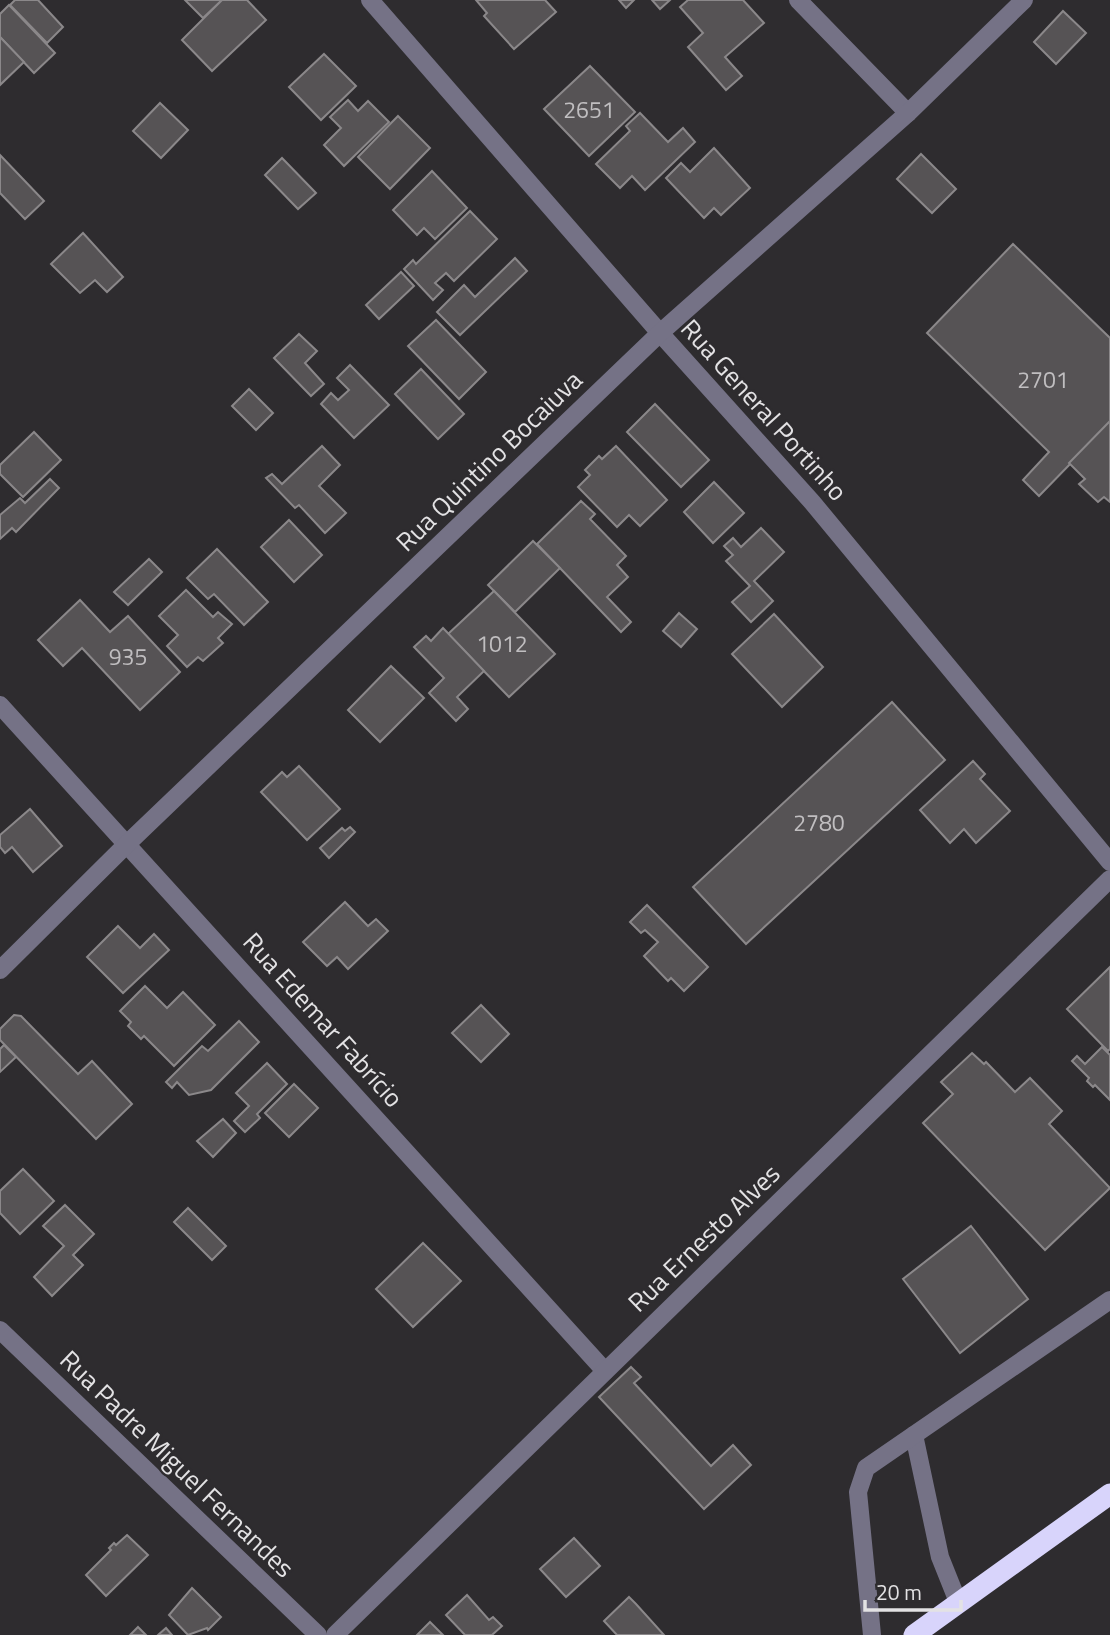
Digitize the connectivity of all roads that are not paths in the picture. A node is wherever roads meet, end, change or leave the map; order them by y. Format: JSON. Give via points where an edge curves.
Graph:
{"nodes":[{"id":1,"x":370,"y":0,"type":"edge"},
{"id":2,"x":798,"y":0,"type":"edge"},
{"id":3,"x":1024,"y":0,"type":"edge"},
{"id":4,"x":908,"y":113,"type":"junction"},
{"id":5,"x":660,"y":333,"type":"junction"},
{"id":6,"x":0,"y":705,"type":"edge"},
{"id":7,"x":128,"y":843,"type":"junction"},
{"id":8,"x":1110,"y":862,"type":"edge"},
{"id":9,"x":1110,"y":879,"type":"edge"},
{"id":10,"x":0,"y":970,"type":"edge"},
{"id":11,"x":1110,"y":1300,"type":"edge"},
{"id":12,"x":0,"y":1330,"type":"edge"},
{"id":13,"x":605,"y":1371,"type":"junction"},
{"id":14,"x":914,"y":1435,"type":"junction"},
{"id":15,"x":1110,"y":1494,"type":"edge"},
{"id":16,"x":958,"y":1602,"type":"junction"},
{"id":17,"x":318,"y":1635,"type":"edge"},
{"id":18,"x":335,"y":1635,"type":"edge"},
{"id":19,"x":872,"y":1635,"type":"edge"},
{"id":20,"x":914,"y":1635,"type":"edge"}],
"edges":[{"from":1,"to":5,"type":"street","name":"Rua General Portinho"},
{"from":2,"to":4,"type":"street"},
{"from":3,"to":4,"type":"street","name":"Rua Quintino Bocaiuva"},
{"from":4,"to":5,"type":"street","name":"Rua Quintino Bocaiuva"},
{"from":5,"to":7,"type":"street","name":"Rua Quintino Bocaiuva"},
{"from":5,"to":8,"type":"street","name":"Rua General Portinho","via":[[812,502]]},
{"from":6,"to":7,"type":"street","name":"Rua Edemar Fabrício"},
{"from":7,"to":10,"type":"street","name":"Rua Quintino Bocaiuva"},
{"from":7,"to":13,"type":"street","name":"Rua Edemar Fabrício"},
{"from":9,"to":13,"type":"street","name":"Rua Ernesto Alves"},
{"from":11,"to":14,"type":"street"},
{"from":12,"to":17,"type":"street","name":"Rua Padre Miguel Fernandes"},
{"from":13,"to":18,"type":"street","name":"Rua Ernesto Alves"},
{"from":14,"to":16,"type":"street","via":[[940,1557]]},
{"from":14,"to":19,"type":"street","via":[[866,1468],[858,1492]]},
{"from":15,"to":16,"type":"highway"},
{"from":16,"to":20,"type":"highway"}]}
